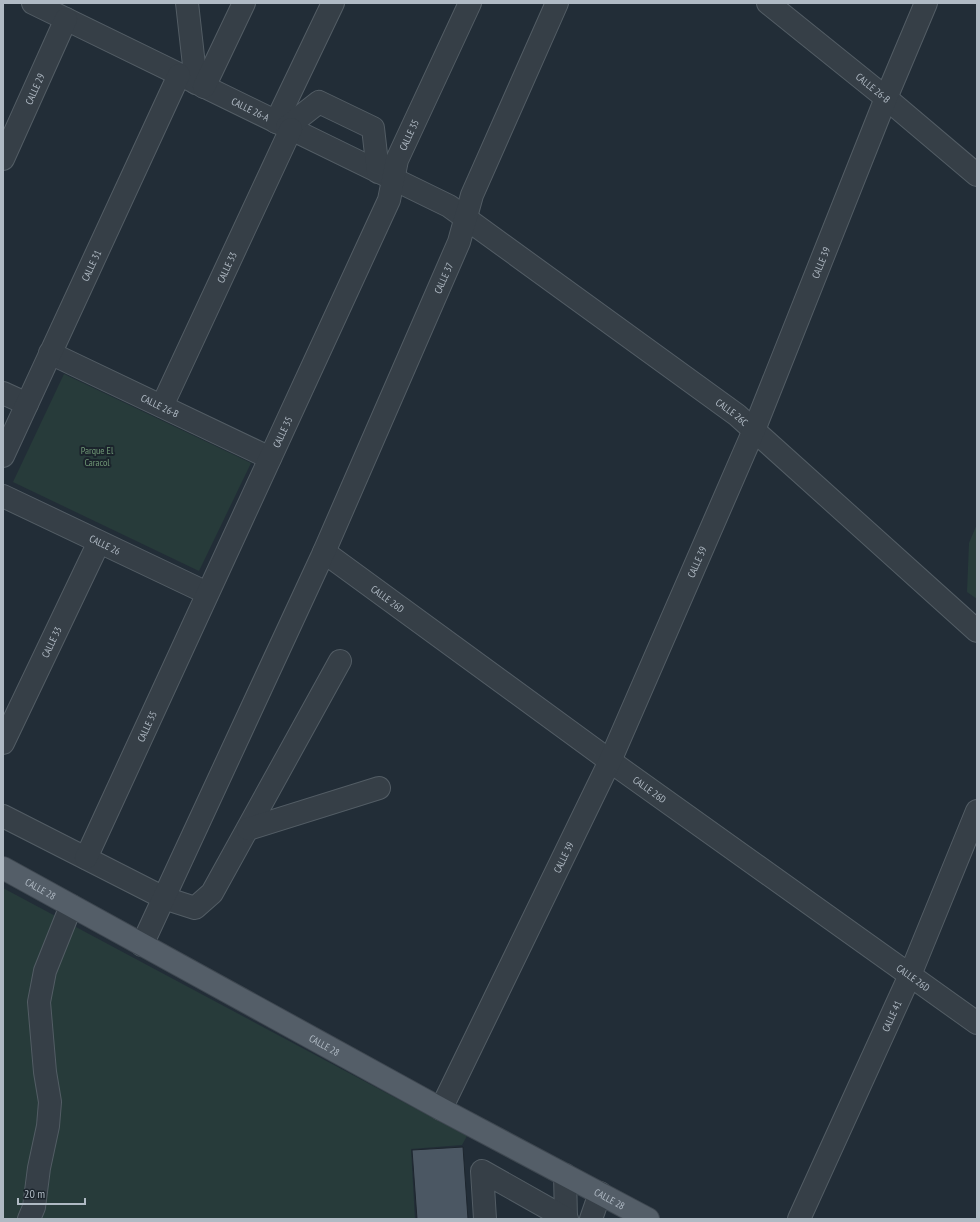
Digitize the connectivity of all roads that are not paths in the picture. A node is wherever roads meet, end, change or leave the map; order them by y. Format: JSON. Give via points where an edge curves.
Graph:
{"nodes":[{"id":1,"x":33,"y":3,"type":"edge"},
{"id":2,"x":187,"y":3,"type":"edge"},
{"id":3,"x":244,"y":3,"type":"edge"},
{"id":4,"x":333,"y":3,"type":"edge"},
{"id":5,"x":470,"y":3,"type":"edge"},
{"id":6,"x":557,"y":3,"type":"edge"},
{"id":7,"x":768,"y":3,"type":"edge"},
{"id":8,"x":926,"y":3,"type":"edge"},
{"id":9,"x":66,"y":19,"type":"junction"},
{"id":10,"x":193,"y":81,"type":"junction"},
{"id":11,"x":886,"y":98,"type":"junction"},
{"id":12,"x":285,"y":126,"type":"junction"},
{"id":13,"x":3,"y":159,"type":"edge"},
{"id":14,"x":389,"y":170,"type":"junction"},
{"id":15,"x":977,"y":175,"type":"edge"},
{"id":16,"x":466,"y":219,"type":"junction"},
{"id":17,"x":50,"y":353,"type":"junction"},
{"id":18,"x":3,"y":393,"type":"edge"},
{"id":19,"x":27,"y":404,"type":"junction"},
{"id":20,"x":162,"y":406,"type":"junction"},
{"id":21,"x":754,"y":430,"type":"junction"},
{"id":22,"x":8,"y":432,"type":"edge"},
{"id":23,"x":3,"y":456,"type":"edge"},
{"id":24,"x":270,"y":458,"type":"junction"},
{"id":25,"x":3,"y":496,"type":"edge"},
{"id":26,"x":99,"y":542,"type":"junction"},
{"id":27,"x":324,"y":552,"type":"junction"},
{"id":28,"x":207,"y":593,"type":"junction"},
{"id":29,"x":977,"y":631,"type":"edge"},
{"id":30,"x":340,"y":661,"type":"dead end"},
{"id":31,"x":3,"y":743,"type":"edge"},
{"id":32,"x":610,"y":761,"type":"junction"},
{"id":33,"x":379,"y":788,"type":"dead end"},
{"id":34,"x":977,"y":811,"type":"edge"},
{"id":35,"x":3,"y":816,"type":"edge"},
{"id":36,"x":248,"y":829,"type":"junction"},
{"id":37,"x":86,"y":858,"type":"junction"},
{"id":38,"x":3,"y":868,"type":"edge"},
{"id":39,"x":164,"y":898,"type":"junction"},
{"id":40,"x":71,"y":906,"type":"junction"},
{"id":41,"x":142,"y":945,"type":"junction"},
{"id":42,"x":910,"y":975,"type":"junction"},
{"id":43,"x":977,"y":1023,"type":"edge"},
{"id":44,"x":441,"y":1109,"type":"junction"},
{"id":45,"x":565,"y":1175,"type":"junction"},
{"id":46,"x":600,"y":1193,"type":"junction"},
{"id":47,"x":30,"y":1219,"type":"edge"},
{"id":48,"x":485,"y":1219,"type":"edge"},
{"id":49,"x":566,"y":1219,"type":"edge"},
{"id":50,"x":592,"y":1219,"type":"edge"},
{"id":51,"x":648,"y":1219,"type":"edge"},
{"id":52,"x":799,"y":1219,"type":"edge"}],
"edges":[{"from":1,"to":9,"type":"street","name":"CALLE 26-A"},
{"from":2,"to":10,"type":"street"},
{"from":3,"to":10,"type":"street","name":"CALLE 31"},
{"from":4,"to":12,"type":"street","name":"CALLE 33"},
{"from":5,"to":14,"type":"street","name":"CALLE 35"},
{"from":6,"to":16,"type":"street","name":"CALLE 37","via":[[472,194]]},
{"from":7,"to":11,"type":"street","name":"CALLE 26-B"},
{"from":8,"to":11,"type":"street","name":"CALLE 39"},
{"from":9,"to":10,"type":"street","name":"CALLE 26-A"},
{"from":9,"to":13,"type":"street","name":"CALLE 29"},
{"from":10,"to":12,"type":"street","name":"CALLE 26-A"},
{"from":10,"to":17,"type":"street","name":"CALLE 31"},
{"from":11,"to":15,"type":"street","name":"CALLE 26-B"},
{"from":11,"to":21,"type":"street","name":"CALLE 39"},
{"from":12,"to":14,"type":"street","name":"CALLE 26-A"},
{"from":12,"to":14,"type":"street","via":[[319,102],[373,128]]},
{"from":12,"to":20,"type":"street","name":"CALLE 33"},
{"from":14,"to":16,"type":"street","name":"CALLE 26-A"},
{"from":14,"to":24,"type":"street","name":"CALLE 35","via":[[389,200]]},
{"from":16,"to":21,"type":"street","name":"CALLE 26C","via":[[725,405]]},
{"from":16,"to":27,"type":"street","name":"CALLE 37","via":[[459,242]]},
{"from":17,"to":19,"type":"street","name":"CALLE 31"},
{"from":17,"to":20,"type":"street","name":"CALLE 26-B"},
{"from":18,"to":19,"type":"street"},
{"from":19,"to":22,"type":"street","name":"CALLE 31"},
{"from":20,"to":24,"type":"street","name":"CALLE 26-B"},
{"from":21,"to":29,"type":"street","name":"CALLE 26C"},
{"from":21,"to":32,"type":"street","name":"CALLE 39"},
{"from":22,"to":23,"type":"street","name":"CALLE 31"},
{"from":24,"to":28,"type":"street","name":"CALLE 35"},
{"from":25,"to":26,"type":"street","name":"CALLE 26"},
{"from":26,"to":28,"type":"street","name":"CALLE 26"},
{"from":26,"to":31,"type":"street","name":"CALLE 33"},
{"from":27,"to":32,"type":"street","name":"CALLE 26D"},
{"from":27,"to":39,"type":"street","name":"CALLE 37"},
{"from":28,"to":37,"type":"street","name":"CALLE 35"},
{"from":30,"to":36,"type":"street"},
{"from":32,"to":42,"type":"street","name":"CALLE 26D"},
{"from":32,"to":44,"type":"street","name":"CALLE 39"},
{"from":33,"to":36,"type":"street"},
{"from":34,"to":42,"type":"street","name":"CALLE 41"},
{"from":35,"to":37,"type":"street"},
{"from":36,"to":39,"type":"street","via":[[212,893],[195,908]]},
{"from":37,"to":39,"type":"street"},
{"from":38,"to":40,"type":"main road","name":"CALLE 28"},
{"from":39,"to":41,"type":"street","name":"CALLE 37"},
{"from":40,"to":41,"type":"main road","name":"CALLE 28"},
{"from":40,"to":47,"type":"street","via":[[46,971],[39,1002],[50,1102],[48,1126]]},
{"from":41,"to":44,"type":"main road","name":"CALLE 28"},
{"from":42,"to":43,"type":"street","name":"CALLE 26D"},
{"from":42,"to":52,"type":"street","name":"CALLE 41"},
{"from":44,"to":45,"type":"main road","name":"CALLE 28"},
{"from":45,"to":46,"type":"main road","name":"CALLE 28"},
{"from":45,"to":49,"type":"street"},
{"from":46,"to":50,"type":"street"},
{"from":46,"to":51,"type":"main road","name":"CALLE 28"},
{"from":48,"to":49,"type":"street","via":[[482,1171]]}]}
